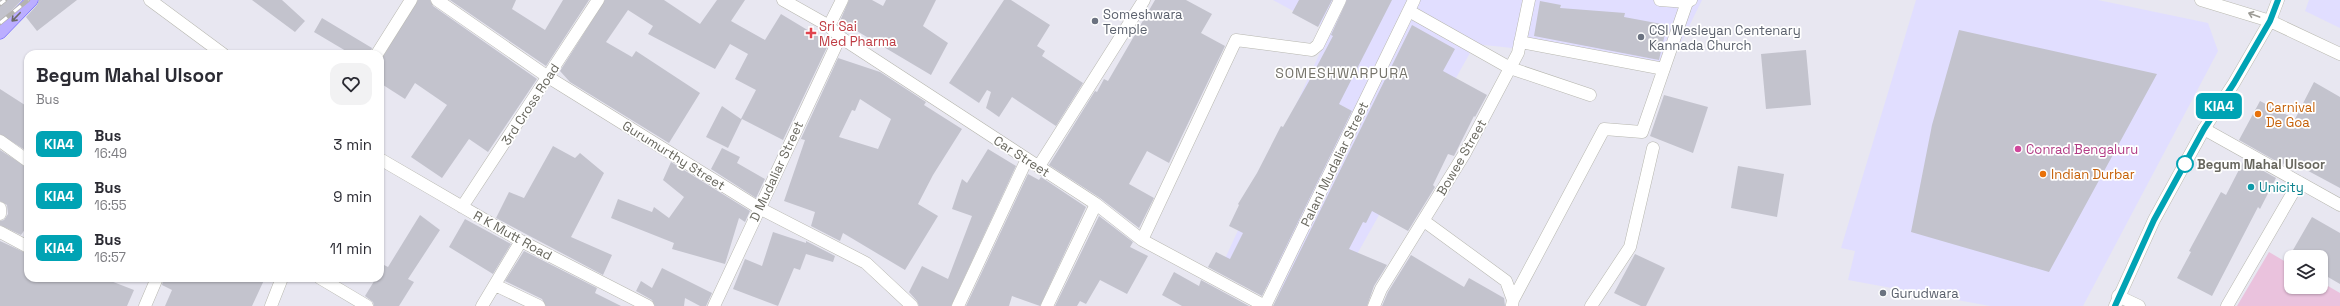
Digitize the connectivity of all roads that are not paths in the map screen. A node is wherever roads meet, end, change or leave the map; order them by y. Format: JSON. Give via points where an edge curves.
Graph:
{"nodes":[{"id":1,"x":32,"y":0,"type":"edge"},
{"id":2,"x":150,"y":0,"type":"edge"},
{"id":3,"x":411,"y":0,"type":"edge"},
{"id":4,"x":437,"y":0,"type":"edge"},
{"id":5,"x":598,"y":0,"type":"edge"},
{"id":6,"x":783,"y":0,"type":"edge"},
{"id":7,"x":842,"y":0,"type":"edge"},
{"id":8,"x":1144,"y":0,"type":"edge"},
{"id":9,"x":1340,"y":0,"type":"edge"},
{"id":10,"x":1529,"y":0,"type":"edge"},
{"id":11,"x":1660,"y":0,"type":"edge"},
{"id":12,"x":2201,"y":0,"type":"edge"},
{"id":13,"x":2278,"y":0,"type":"edge"},
{"id":14,"x":1684,"y":1,"type":"edge"},
{"id":15,"x":1411,"y":5,"type":"edge"},
{"id":16,"x":2270,"y":21,"type":"junction"},
{"id":17,"x":829,"y":26,"type":"junction"},
{"id":18,"x":0,"y":33,"type":"edge"},
{"id":19,"x":840,"y":38,"type":"junction"},
{"id":20,"x":1520,"y":42,"type":"junction"},
{"id":21,"x":218,"y":50,"type":"edge"},
{"id":22,"x":380,"y":50,"type":"edge"},
{"id":23,"x":2340,"y":54,"type":"edge"},
{"id":24,"x":1510,"y":68,"type":"junction"},
{"id":25,"x":1664,"y":69,"type":"junction"},
{"id":26,"x":548,"y":77,"type":"junction"},
{"id":27,"x":1590,"y":95,"type":"dead end"},
{"id":28,"x":2204,"y":129,"type":"junction"},
{"id":29,"x":0,"y":141,"type":"edge"},
{"id":30,"x":1653,"y":148,"type":"dead end"},
{"id":31,"x":24,"y":158,"type":"edge"},
{"id":32,"x":1027,"y":159,"type":"junction"},
{"id":33,"x":384,"y":161,"type":"edge"},
{"id":34,"x":1039,"y":166,"type":"junction"},
{"id":35,"x":2299,"y":182,"type":"junction"},
{"id":36,"x":2339,"y":203,"type":"edge"},
{"id":37,"x":1096,"y":204,"type":"junction"},
{"id":38,"x":462,"y":207,"type":"junction"},
{"id":39,"x":0,"y":208,"type":"edge"},
{"id":40,"x":759,"y":208,"type":"junction"},
{"id":41,"x":0,"y":214,"type":"edge"},
{"id":42,"x":1424,"y":221,"type":"junction"},
{"id":43,"x":0,"y":232,"type":"edge"},
{"id":44,"x":1142,"y":240,"type":"junction"},
{"id":45,"x":521,"y":241,"type":"junction"},
{"id":46,"x":24,"y":246,"type":"edge"},
{"id":47,"x":155,"y":282,"type":"edge"},
{"id":48,"x":280,"y":282,"type":"edge"},
{"id":49,"x":327,"y":282,"type":"edge"},
{"id":50,"x":495,"y":284,"type":"junction"},
{"id":51,"x":2117,"y":301,"type":"edge"},
{"id":52,"x":1513,"y":303,"type":"edge"},
{"id":53,"x":145,"y":306,"type":"edge"},
{"id":54,"x":270,"y":306,"type":"edge"},
{"id":55,"x":366,"y":306,"type":"edge"},
{"id":56,"x":482,"y":306,"type":"edge"},
{"id":57,"x":539,"y":306,"type":"edge"},
{"id":58,"x":648,"y":306,"type":"edge"},
{"id":59,"x":714,"y":306,"type":"edge"},
{"id":60,"x":912,"y":306,"type":"edge"},
{"id":61,"x":958,"y":306,"type":"edge"},
{"id":62,"x":1047,"y":306,"type":"edge"},
{"id":63,"x":1265,"y":306,"type":"edge"},
{"id":64,"x":1374,"y":306,"type":"edge"},
{"id":65,"x":1591,"y":306,"type":"edge"},
{"id":66,"x":2139,"y":306,"type":"edge"},
{"id":67,"x":2227,"y":306,"type":"edge"}],
"edges":[{"from":1,"to":18,"type":"main road","one_way":true},
{"from":2,"to":21,"type":"street"},
{"from":3,"to":22,"type":"street"},
{"from":4,"to":26,"type":"street","name":"Gurumurthy Street"},
{"from":5,"to":26,"type":"street","name":"3rd Cross Road"},
{"from":6,"to":17,"type":"street","name":"Car Street"},
{"from":7,"to":17,"type":"street"},
{"from":8,"to":34,"type":"street"},
{"from":9,"to":44,"type":"street","via":[[1318,46],[1312,50],[1236,40]]},
{"from":10,"to":20,"type":"street","name":"Bowee Street"},
{"from":11,"to":14,"type":"street"},
{"from":16,"to":12,"type":"street","one_way":true},
{"from":13,"to":16,"type":"street"},
{"from":14,"to":25,"type":"street"},
{"from":15,"to":24,"type":"street"},
{"from":15,"to":63,"type":"street","name":"Palani Mudaliar Street"},
{"from":16,"to":23,"type":"street"},
{"from":16,"to":28,"type":"street"},
{"from":17,"to":19,"type":"street","name":"Car Street"},
{"from":19,"to":32,"type":"street","name":"Car Street"},
{"from":19,"to":40,"type":"street","name":"D Mudaliar Street"},
{"from":20,"to":24,"type":"street","name":"Bowee Street","via":[[1518,53]]},
{"from":20,"to":25,"type":"street"},
{"from":24,"to":27,"type":"street"},
{"from":24,"to":42,"type":"street","name":"Bowee Street","via":[[1465,153]]},
{"from":25,"to":52,"type":"street","via":[[1642,132],[1604,129]]},
{"from":26,"to":38,"type":"street","name":"3rd Cross Road"},
{"from":26,"to":40,"type":"street","name":"Gurumurthy Street"},
{"from":28,"to":35,"type":"street"},
{"from":28,"to":51,"type":"street","via":[[2154,220]]},
{"from":29,"to":31,"type":"street"},
{"from":30,"to":65,"type":"street","via":[[1630,247]]},
{"from":32,"to":34,"type":"street","name":"Car Street"},
{"from":32,"to":61,"type":"street"},
{"from":33,"to":38,"type":"street","name":"R K Mutt Road"},
{"from":34,"to":37,"type":"street","name":"Car Street"},
{"from":35,"to":36,"type":"street"},
{"from":35,"to":67,"type":"street"},
{"from":37,"to":44,"type":"street","name":"Car Street"},
{"from":37,"to":62,"type":"street"},
{"from":38,"to":45,"type":"street","name":"R K Mutt Road"},
{"from":39,"to":41,"type":"street"},
{"from":40,"to":59,"type":"street","name":"D Mudaliar Street"},
{"from":40,"to":60,"type":"street","name":"Gurumurthy Street","via":[[866,262]]},
{"from":42,"to":52,"type":"street","via":[[1506,281]]},
{"from":42,"to":64,"type":"street","name":"Bowee Street","via":[[1381,289]]},
{"from":43,"to":46,"type":"street"},
{"from":44,"to":63,"type":"street","name":"Car Street"},
{"from":45,"to":50,"type":"street"},
{"from":45,"to":58,"type":"street","name":"R K Mutt Road"},
{"from":47,"to":53,"type":"street"},
{"from":48,"to":54,"type":"street"},
{"from":49,"to":55,"type":"street"},
{"from":50,"to":56,"type":"street"},
{"from":50,"to":57,"type":"street"},
{"from":51,"to":66,"type":"street"}]}
